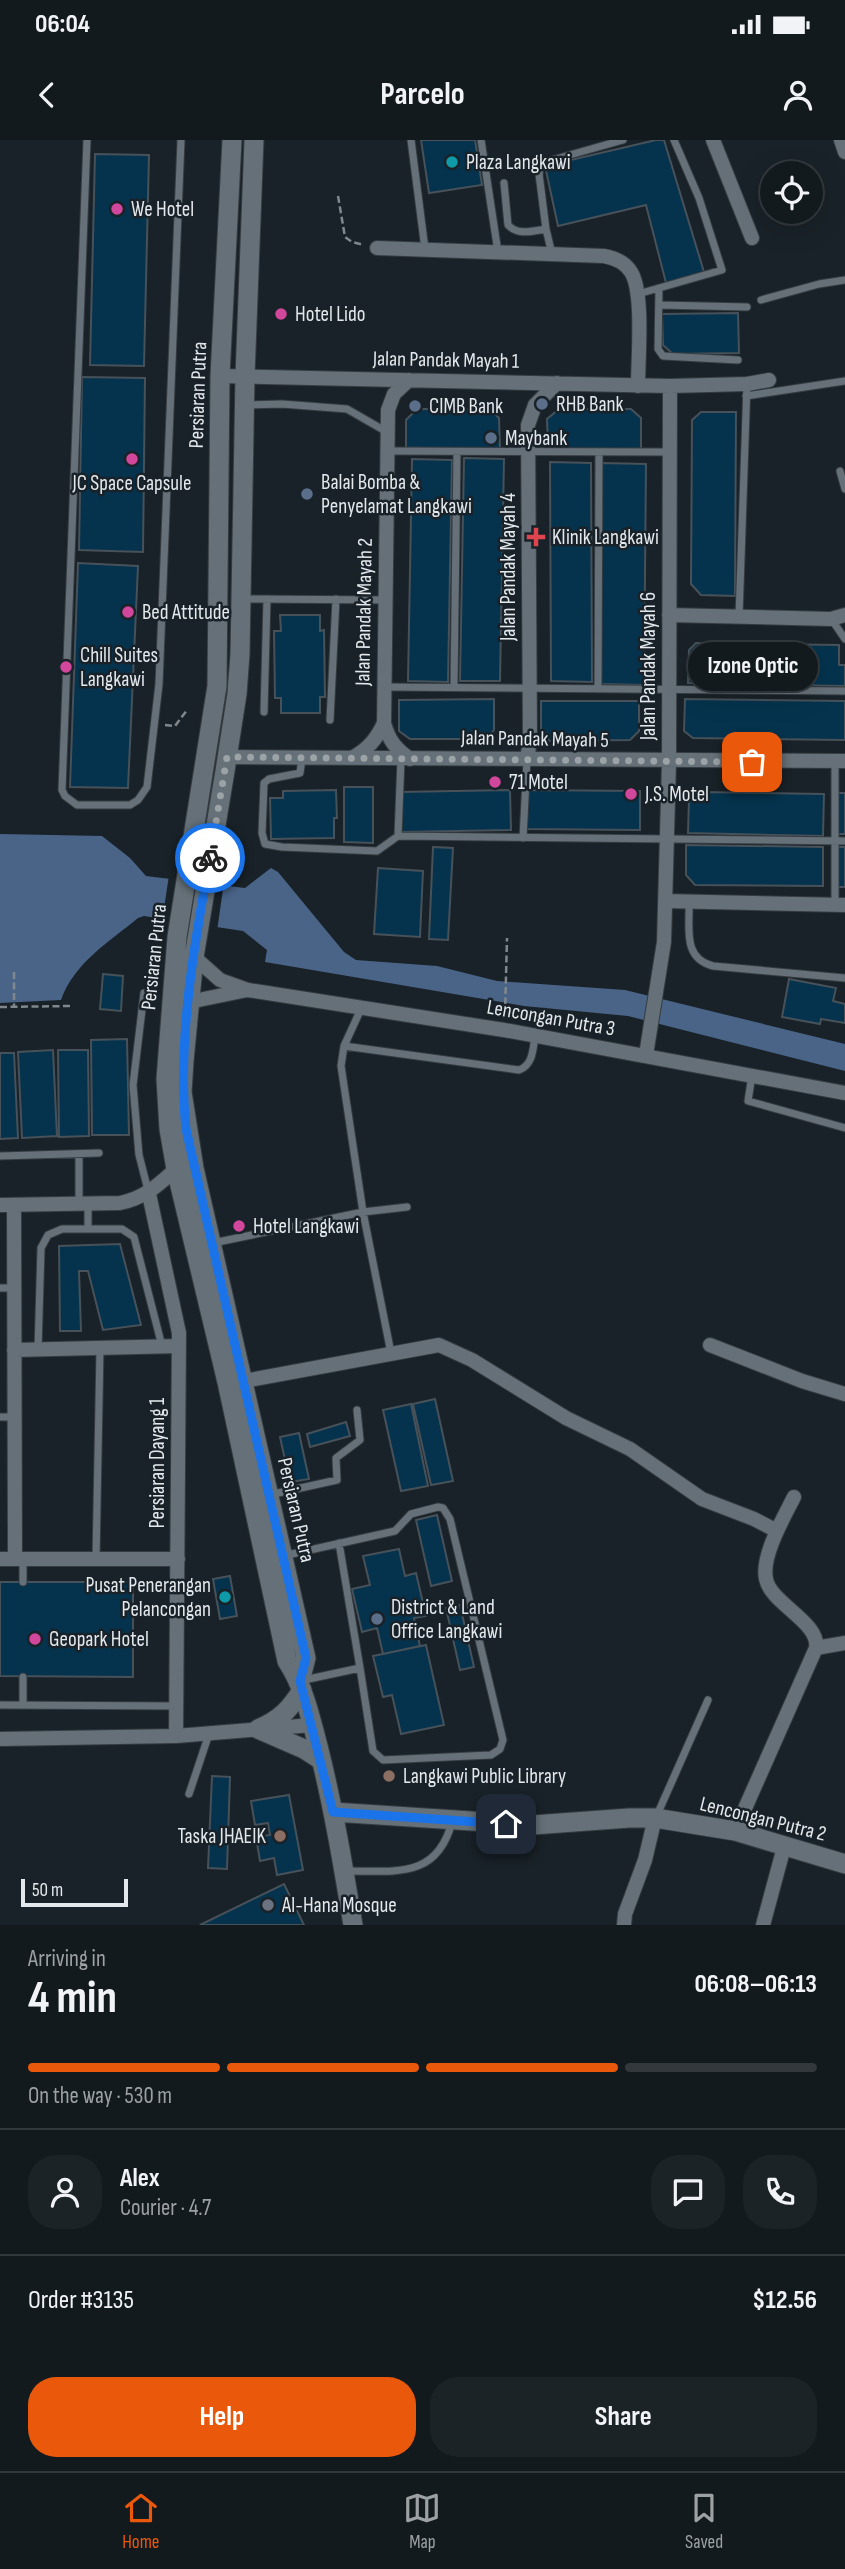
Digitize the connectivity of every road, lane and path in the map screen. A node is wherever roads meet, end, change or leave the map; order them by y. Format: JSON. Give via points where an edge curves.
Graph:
{"nodes":[{"id":1,"x":89,"y":140,"type":"edge"},
{"id":2,"x":174,"y":140,"type":"edge"},
{"id":3,"x":181,"y":140,"type":"edge"},
{"id":4,"x":232,"y":140,"type":"edge"},
{"id":5,"x":254,"y":140,"type":"edge"},
{"id":6,"x":411,"y":140,"type":"edge"},
{"id":7,"x":481,"y":140,"type":"edge"},
{"id":8,"x":623,"y":140,"type":"edge"},
{"id":9,"x":674,"y":140,"type":"edge"},
{"id":10,"x":713,"y":140,"type":"edge"},
{"id":11,"x":841,"y":140,"type":"edge"},
{"id":12,"x":180,"y":150,"type":"junction"},
{"id":13,"x":845,"y":152,"type":"edge"},
{"id":14,"x":504,"y":183,"type":"dead end"},
{"id":15,"x":338,"y":196,"type":"dead end"},
{"id":16,"x":546,"y":229,"type":"junction"},
{"id":17,"x":752,"y":238,"type":"dead end"},
{"id":18,"x":377,"y":248,"type":"joint"},
{"id":19,"x":425,"y":249,"type":"junction"},
{"id":20,"x":498,"y":252,"type":"junction"},
{"id":21,"x":552,"y":254,"type":"junction"},
{"id":22,"x":845,"y":279,"type":"edge"},
{"id":23,"x":659,"y":288,"type":"junction"},
{"id":24,"x":638,"y":294,"type":"junction"},
{"id":25,"x":761,"y":300,"type":"dead end"},
{"id":26,"x":659,"y":305,"type":"junction"},
{"id":27,"x":747,"y":307,"type":"dead end"},
{"id":28,"x":738,"y":360,"type":"dead end"},
{"id":29,"x":220,"y":376,"type":"junction"},
{"id":30,"x":245,"y":376,"type":"junction"},
{"id":31,"x":409,"y":380,"type":"junction"},
{"id":32,"x":769,"y":380,"type":"dead end"},
{"id":33,"x":845,"y":381,"type":"edge"},
{"id":34,"x":556,"y":383,"type":"junction"},
{"id":35,"x":638,"y":386,"type":"junction"},
{"id":36,"x":670,"y":386,"type":"junction"},
{"id":37,"x":747,"y":390,"type":"junction"},
{"id":38,"x":244,"y":405,"type":"junction"},
{"id":39,"x":388,"y":433,"type":"junction"},
{"id":40,"x":387,"y":451,"type":"junction"},
{"id":41,"x":457,"y":452,"type":"junction"},
{"id":42,"x":529,"y":452,"type":"junction"},
{"id":43,"x":599,"y":452,"type":"junction"},
{"id":44,"x":669,"y":452,"type":"junction"},
{"id":45,"x":840,"y":471,"type":"dead end"},
{"id":46,"x":218,"y":486,"type":"junction"},
{"id":47,"x":243,"y":488,"type":"junction"},
{"id":48,"x":845,"y":489,"type":"edge"},
{"id":49,"x":241,"y":599,"type":"junction"},
{"id":50,"x":267,"y":599,"type":"junction"},
{"id":51,"x":336,"y":599,"type":"junction"},
{"id":52,"x":386,"y":600,"type":"junction"},
{"id":53,"x":669,"y":615,"type":"junction"},
{"id":54,"x":739,"y":617,"type":"junction"},
{"id":55,"x":838,"y":617,"type":"edge"},
{"id":56,"x":845,"y":639,"type":"edge"},
{"id":57,"x":385,"y":687,"type":"junction"},
{"id":58,"x":454,"y":687,"type":"junction"},
{"id":59,"x":530,"y":688,"type":"junction"},
{"id":60,"x":598,"y":688,"type":"junction"},
{"id":61,"x":669,"y":689,"type":"junction"},
{"id":62,"x":845,"y":691,"type":"edge"},
{"id":63,"x":187,"y":710,"type":"dead end"},
{"id":64,"x":264,"y":712,"type":"dead end"},
{"id":65,"x":330,"y":720,"type":"dead end"},
{"id":66,"x":384,"y":723,"type":"junction"},
{"id":67,"x":155,"y":724,"type":"junction"},
{"id":68,"x":227,"y":757,"type":"junction"},
{"id":69,"x":302,"y":758,"type":"junction"},
{"id":70,"x":351,"y":759,"type":"junction"},
{"id":71,"x":406,"y":759,"type":"junction"},
{"id":72,"x":527,"y":760,"type":"junction"},
{"id":73,"x":840,"y":761,"type":"edge"},
{"id":74,"x":669,"y":762,"type":"junction"},
{"id":75,"x":398,"y":836,"type":"junction"},
{"id":76,"x":523,"y":838,"type":"junction"},
{"id":77,"x":667,"y":840,"type":"junction"},
{"id":78,"x":835,"y":841,"type":"junction"},
{"id":79,"x":845,"y":841,"type":"edge"},
{"id":80,"x":197,"y":871,"type":"junction"},
{"id":81,"x":665,"y":901,"type":"junction"},
{"id":82,"x":689,"y":902,"type":"junction"},
{"id":83,"x":840,"y":904,"type":"edge"},
{"id":84,"x":507,"y":938,"type":"dead end"},
{"id":85,"x":189,"y":945,"type":"junction"},
{"id":86,"x":14,"y":971,"type":"dead end"},
{"id":87,"x":845,"y":978,"type":"edge"},
{"id":88,"x":248,"y":990,"type":"junction"},
{"id":89,"x":144,"y":993,"type":"dead end"},
{"id":90,"x":189,"y":1002,"type":"junction"},
{"id":91,"x":70,"y":1006,"type":"dead end"},
{"id":92,"x":0,"y":1007,"type":"edge"},
{"id":93,"x":15,"y":1007,"type":"junction"},
{"id":94,"x":361,"y":1009,"type":"junction"},
{"id":95,"x":505,"y":1018,"type":"dead end"},
{"id":96,"x":535,"y":1036,"type":"junction"},
{"id":97,"x":344,"y":1046,"type":"junction"},
{"id":98,"x":646,"y":1055,"type":"junction"},
{"id":99,"x":752,"y":1074,"type":"junction"},
{"id":100,"x":845,"y":1093,"type":"edge"},
{"id":101,"x":845,"y":1128,"type":"edge"},
{"id":102,"x":99,"y":1153,"type":"dead end"},
{"id":103,"x":79,"y":1154,"type":"junction"},
{"id":104,"x":0,"y":1156,"type":"edge"},
{"id":105,"x":176,"y":1169,"type":"junction"},
{"id":106,"x":149,"y":1194,"type":"junction"},
{"id":107,"x":83,"y":1204,"type":"junction"},
{"id":108,"x":7,"y":1205,"type":"edge"},
{"id":109,"x":407,"y":1207,"type":"dead end"},
{"id":110,"x":363,"y":1212,"type":"junction"},
{"id":111,"x":88,"y":1229,"type":"junction"},
{"id":112,"x":212,"y":1243,"type":"junction"},
{"id":113,"x":7,"y":1288,"type":"edge"},
{"id":114,"x":710,"y":1345,"type":"dead end"},
{"id":115,"x":162,"y":1346,"type":"junction"},
{"id":116,"x":179,"y":1346,"type":"junction"},
{"id":117,"x":100,"y":1348,"type":"junction"},
{"id":118,"x":14,"y":1350,"type":"junction"},
{"id":119,"x":38,"y":1350,"type":"junction"},
{"id":120,"x":391,"y":1353,"type":"junction"},
{"id":121,"x":244,"y":1381,"type":"junction"},
{"id":122,"x":844,"y":1388,"type":"edge"},
{"id":123,"x":357,"y":1409,"type":"dead end"},
{"id":124,"x":7,"y":1417,"type":"edge"},
{"id":125,"x":268,"y":1495,"type":"junction"},
{"id":126,"x":794,"y":1497,"type":"dead end"},
{"id":127,"x":777,"y":1531,"type":"junction"},
{"id":128,"x":339,"y":1543,"type":"junction"},
{"id":129,"x":282,"y":1556,"type":"junction"},
{"id":130,"x":13,"y":1559,"type":"edge"},
{"id":131,"x":96,"y":1559,"type":"junction"},
{"id":132,"x":178,"y":1559,"type":"junction"},
{"id":133,"x":23,"y":1582,"type":"dead end"},
{"id":134,"x":845,"y":1643,"type":"edge"},
{"id":135,"x":816,"y":1648,"type":"junction"},
{"id":136,"x":360,"y":1668,"type":"junction"},
{"id":137,"x":23,"y":1676,"type":"dead end"},
{"id":138,"x":301,"y":1685,"type":"junction"},
{"id":139,"x":708,"y":1700,"type":"dead end"},
{"id":140,"x":0,"y":1705,"type":"edge"},
{"id":141,"x":23,"y":1705,"type":"junction"},
{"id":142,"x":177,"y":1706,"type":"junction"},
{"id":143,"x":312,"y":1725,"type":"junction"},
{"id":144,"x":258,"y":1729,"type":"junction"},
{"id":145,"x":210,"y":1733,"type":"junction"},
{"id":146,"x":176,"y":1736,"type":"junction"},
{"id":147,"x":0,"y":1740,"type":"edge"},
{"id":148,"x":321,"y":1760,"type":"junction"},
{"id":149,"x":189,"y":1794,"type":"dead end"},
{"id":150,"x":333,"y":1812,"type":"junction"},
{"id":151,"x":655,"y":1818,"type":"junction"},
{"id":152,"x":452,"y":1821,"type":"junction"},
{"id":153,"x":735,"y":1831,"type":"junction"},
{"id":154,"x":784,"y":1847,"type":"junction"},
{"id":155,"x":845,"y":1864,"type":"edge"},
{"id":156,"x":344,"y":1871,"type":"junction"},
{"id":157,"x":353,"y":1925,"type":"edge"},
{"id":158,"x":624,"y":1925,"type":"edge"},
{"id":159,"x":763,"y":1925,"type":"edge"}],
"edges":[{"from":1,"to":67,"type":"lane","via":[[65,796],[77,805],[130,805],[138,800],[147,788]]},
{"from":2,"to":12,"type":"lane"},
{"from":3,"to":12,"type":"lane"},
{"from":4,"to":29,"type":"main road","name":"Persiaran Putra"},
{"from":5,"to":30,"type":"main road","name":"Persiaran Putra"},
{"from":6,"to":19,"type":"lane"},
{"from":7,"to":20,"type":"lane"},
{"from":8,"to":16,"type":"lane","via":[[540,167]]},
{"from":9,"to":23,"type":"lane","via":[[722,270]]},
{"from":10,"to":17,"type":"street"},
{"from":11,"to":13,"type":"street"},
{"from":12,"to":67,"type":"lane"},
{"from":14,"to":16,"type":"lane","via":[[508,225],[517,232]]},
{"from":15,"to":18,"type":"path","via":[[345,237]]},
{"from":16,"to":21,"type":"lane"},
{"from":18,"to":19,"type":"street"},
{"from":19,"to":20,"type":"street"},
{"from":20,"to":21,"type":"street"},
{"from":21,"to":24,"type":"street","via":[[614,258],[631,271]]},
{"from":22,"to":25,"type":"lane"},
{"from":23,"to":24,"type":"lane"},
{"from":23,"to":26,"type":"lane"},
{"from":24,"to":35,"type":"street"},
{"from":26,"to":27,"type":"lane"},
{"from":26,"to":28,"type":"lane","via":[[658,349],[663,356]]},
{"from":29,"to":30,"type":"street","name":"Jalan Pandak Mayah 1"},
{"from":29,"to":46,"type":"main road","name":"Persiaran Putra"},
{"from":30,"to":31,"type":"street","name":"Jalan Pandak Mayah 1"},
{"from":30,"to":38,"type":"main road","name":"Persiaran Putra"},
{"from":31,"to":34,"type":"street","name":"Jalan Pandak Mayah 1"},
{"from":31,"to":39,"type":"street","name":"Jalan Pandak Mayah 2","via":[[390,401]]},
{"from":32,"to":37,"type":"street","name":"Jalan Pandak Mayah 1"},
{"from":33,"to":37,"type":"lane"},
{"from":34,"to":35,"type":"street","name":"Jalan Pandak Mayah 1"},
{"from":34,"to":42,"type":"street","name":"Jalan Pandak Mayah 4","via":[[531,414]]},
{"from":35,"to":36,"type":"street","name":"Jalan Pandak Mayah 1"},
{"from":36,"to":37,"type":"street","name":"Jalan Pandak Mayah 1"},
{"from":36,"to":44,"type":"street","name":"Jalan Pandak Mayah 6"},
{"from":37,"to":54,"type":"lane"},
{"from":38,"to":39,"type":"lane","via":[[347,409]]},
{"from":38,"to":47,"type":"main road","name":"Persiaran Putra"},
{"from":39,"to":40,"type":"street","name":"Jalan Pandak Mayah 2"},
{"from":40,"to":41,"type":"lane"},
{"from":40,"to":52,"type":"street","name":"Jalan Pandak Mayah 2"},
{"from":41,"to":42,"type":"lane"},
{"from":41,"to":58,"type":"lane"},
{"from":42,"to":43,"type":"lane"},
{"from":42,"to":59,"type":"street","name":"Jalan Pandak Mayah 4"},
{"from":43,"to":44,"type":"lane"},
{"from":43,"to":60,"type":"lane"},
{"from":44,"to":53,"type":"street","name":"Jalan Pandak Mayah 6"},
{"from":45,"to":48,"type":"lane"},
{"from":46,"to":47,"type":"main road"},
{"from":46,"to":80,"type":"main road","name":"Persiaran Putra","via":[[217,687]]},
{"from":47,"to":49,"type":"main road","name":"Persiaran Putra"},
{"from":49,"to":50,"type":"lane"},
{"from":49,"to":68,"type":"main road","name":"Persiaran Putra","via":[[237,694]]},
{"from":50,"to":51,"type":"lane"},
{"from":50,"to":64,"type":"lane"},
{"from":51,"to":52,"type":"lane"},
{"from":51,"to":65,"type":"lane"},
{"from":52,"to":57,"type":"street","name":"Jalan Pandak Mayah 2"},
{"from":53,"to":54,"type":"street"},
{"from":53,"to":61,"type":"street","name":"Jalan Pandak Mayah 6"},
{"from":54,"to":55,"type":"street"},
{"from":55,"to":56,"type":"lane"},
{"from":57,"to":58,"type":"lane"},
{"from":57,"to":66,"type":"street","name":"Jalan Pandak Mayah 2"},
{"from":58,"to":59,"type":"lane"},
{"from":59,"to":60,"type":"lane"},
{"from":59,"to":72,"type":"street","name":"Jalan Pandak Mayah 4"},
{"from":60,"to":61,"type":"lane"},
{"from":61,"to":62,"type":"lane"},
{"from":61,"to":74,"type":"street","name":"Jalan Pandak Mayah 6"},
{"from":63,"to":67,"type":"path","via":[[175,726]]},
{"from":66,"to":70,"type":"street","via":[[368,749]]},
{"from":66,"to":71,"type":"street","via":[[388,738]]},
{"from":68,"to":69,"type":"street","name":"Jalan Pandak Mayah 5"},
{"from":68,"to":80,"type":"main road","name":"Persiaran Putra"},
{"from":69,"to":70,"type":"street","name":"Jalan Pandak Mayah 5"},
{"from":69,"to":75,"type":"lane","via":[[300,773],[264,783],[265,844],[377,851]]},
{"from":70,"to":71,"type":"street","name":"Jalan Pandak Mayah 5"},
{"from":71,"to":72,"type":"street","name":"Jalan Pandak Mayah 5"},
{"from":71,"to":75,"type":"lane"},
{"from":72,"to":74,"type":"street","name":"Jalan Pandak Mayah 5"},
{"from":72,"to":76,"type":"lane"},
{"from":73,"to":74,"type":"street","name":"Jalan Pandak Mayah 5"},
{"from":73,"to":78,"type":"lane"},
{"from":74,"to":77,"type":"street","name":"Jalan Pandak Mayah 6"},
{"from":75,"to":76,"type":"lane"},
{"from":76,"to":77,"type":"lane"},
{"from":77,"to":78,"type":"lane"},
{"from":77,"to":81,"type":"street","name":"Jalan Pandak Mayah 6"},
{"from":78,"to":79,"type":"lane"},
{"from":78,"to":83,"type":"lane"},
{"from":80,"to":85,"type":"main road","name":"Persiaran Putra"},
{"from":81,"to":82,"type":"street"},
{"from":81,"to":98,"type":"street","name":"Jalan Pandak Mayah 6","via":[[664,942]]},
{"from":82,"to":83,"type":"street"},
{"from":82,"to":87,"type":"lane","via":[[693,955],[700,962]]},
{"from":84,"to":95,"type":"path"},
{"from":85,"to":88,"type":"street","via":[[220,980]]},
{"from":85,"to":90,"type":"main road","name":"Persiaran Putra"},
{"from":85,"to":105,"type":"main road","name":"Persiaran Putra","via":[[166,1079]]},
{"from":86,"to":93,"type":"path"},
{"from":88,"to":90,"type":"street"},
{"from":88,"to":94,"type":"street","name":"Lencongan Putra 3"},
{"from":89,"to":106,"type":"lane","via":[[133,1085],[139,1155]]},
{"from":90,"to":112,"type":"main road","name":"Persiaran Putra","via":[[182,1092]]},
{"from":91,"to":93,"type":"path"},
{"from":92,"to":93,"type":"path"},
{"from":94,"to":96,"type":"street","name":"Lencongan Putra 3"},
{"from":94,"to":97,"type":"lane"},
{"from":96,"to":97,"type":"lane","via":[[531,1060],[519,1070]]},
{"from":96,"to":98,"type":"street","name":"Lencongan Putra 3"},
{"from":97,"to":110,"type":"lane","via":[[341,1066]]},
{"from":98,"to":99,"type":"street","name":"Lencongan Putra 3"},
{"from":99,"to":100,"type":"street","name":"Lencongan Putra 3"},
{"from":99,"to":101,"type":"lane","via":[[748,1101]]},
{"from":102,"to":103,"type":"lane"},
{"from":103,"to":104,"type":"lane"},
{"from":103,"to":107,"type":"lane"},
{"from":105,"to":106,"type":"street"},
{"from":105,"to":138,"type":"main road","name":"Persiaran Putra","via":[[228,1382],[287,1661]]},
{"from":106,"to":107,"type":"street","via":[[120,1203]]},
{"from":106,"to":116,"type":"street","name":"Persiaran Dayang 1"},
{"from":107,"to":108,"type":"street"},
{"from":107,"to":111,"type":"lane"},
{"from":108,"to":113,"type":"street"},
{"from":109,"to":110,"type":"lane"},
{"from":110,"to":112,"type":"lane"},
{"from":110,"to":120,"type":"lane"},
{"from":111,"to":115,"type":"lane","via":[[122,1229],[134,1237]]},
{"from":111,"to":119,"type":"lane","via":[[62,1229],[48,1235],[41,1248]]},
{"from":112,"to":121,"type":"main road","name":"Persiaran Putra"},
{"from":113,"to":118,"type":"street"},
{"from":114,"to":122,"type":"street","via":[[802,1381]]},
{"from":115,"to":116,"type":"street"},
{"from":115,"to":117,"type":"street"},
{"from":116,"to":132,"type":"street","name":"Persiaran Dayang 1"},
{"from":117,"to":119,"type":"street"},
{"from":117,"to":131,"type":"lane"},
{"from":118,"to":119,"type":"street"},
{"from":118,"to":124,"type":"street"},
{"from":120,"to":121,"type":"street"},
{"from":120,"to":127,"type":"street","via":[[439,1345],[451,1349],[566,1418],[630,1449],[702,1499]]},
{"from":121,"to":125,"type":"main road","name":"Persiaran Putra"},
{"from":123,"to":125,"type":"lane","via":[[360,1440],[336,1458],[337,1480]]},
{"from":124,"to":130,"type":"street"},
{"from":125,"to":129,"type":"main road","name":"Persiaran Putra"},
{"from":126,"to":127,"type":"street"},
{"from":127,"to":135,"type":"street","via":[[766,1578],[771,1590],[812,1632]]},
{"from":128,"to":129,"type":"lane"},
{"from":128,"to":136,"type":"lane"},
{"from":128,"to":136,"type":"lane","via":[[395,1531],[411,1514],[438,1507],[448,1512],[503,1740],[499,1749],[491,1755],[376,1756]]},
{"from":129,"to":138,"type":"main road","name":"Persiaran Putra","via":[[306,1658]]},
{"from":130,"to":131,"type":"street"},
{"from":130,"to":133,"type":"lane"},
{"from":131,"to":132,"type":"street"},
{"from":132,"to":142,"type":"street","name":"Persiaran Dayang 1"},
{"from":134,"to":135,"type":"street"},
{"from":135,"to":153,"type":"street"},
{"from":136,"to":138,"type":"lane"},
{"from":137,"to":141,"type":"lane"},
{"from":138,"to":143,"type":"main road","name":"Persiaran Putra"},
{"from":138,"to":144,"type":"main road","via":[[289,1710]]},
{"from":139,"to":151,"type":"lane"},
{"from":140,"to":141,"type":"lane"},
{"from":141,"to":142,"type":"lane"},
{"from":142,"to":146,"type":"street","name":"Persiaran Dayang 1"},
{"from":143,"to":144,"type":"street"},
{"from":143,"to":148,"type":"main road","name":"Persiaran Putra"},
{"from":144,"to":145,"type":"street"},
{"from":144,"to":148,"type":"main road"},
{"from":145,"to":146,"type":"street"},
{"from":145,"to":149,"type":"lane"},
{"from":146,"to":147,"type":"street"},
{"from":148,"to":150,"type":"main road","name":"Persiaran Putra"},
{"from":150,"to":152,"type":"main road","name":"Lencongan Putra 2"},
{"from":150,"to":156,"type":"main road","name":"Persiaran Putra"},
{"from":151,"to":152,"type":"main road","name":"Lencongan Putra 2","via":[[533,1825]]},
{"from":151,"to":153,"type":"main road","name":"Lencongan Putra 2"},
{"from":151,"to":158,"type":"street"},
{"from":152,"to":156,"type":"lane","via":[[447,1842],[428,1863],[382,1871]]},
{"from":153,"to":154,"type":"main road","name":"Lencongan Putra 2"},
{"from":154,"to":155,"type":"main road","name":"Lencongan Putra 2"},
{"from":154,"to":159,"type":"street"},
{"from":156,"to":157,"type":"main road","name":"Persiaran Putra"}]}
